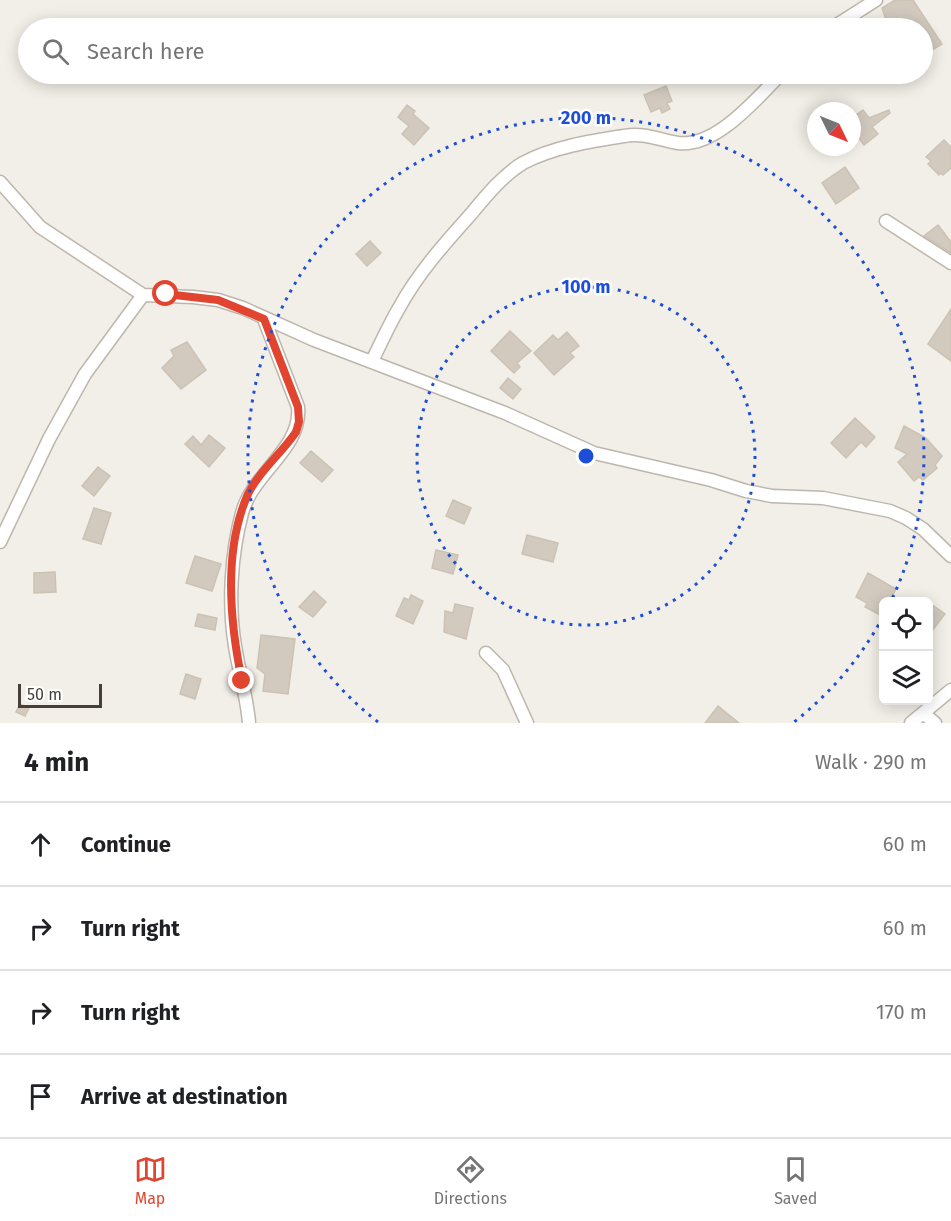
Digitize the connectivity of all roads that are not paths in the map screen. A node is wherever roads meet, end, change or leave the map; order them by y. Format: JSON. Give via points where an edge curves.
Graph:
{"nodes":[{"id":1,"x":876,"y":0,"type":"edge"},
{"id":2,"x":848,"y":18,"type":"edge"},
{"id":3,"x":770,"y":84,"type":"edge"},
{"id":4,"x":0,"y":182,"type":"edge"},
{"id":5,"x":886,"y":221,"type":"dead end"},
{"id":6,"x":951,"y":263,"type":"edge"},
{"id":7,"x":143,"y":296,"type":"junction"},
{"id":8,"x":264,"y":319,"type":"junction"},
{"id":9,"x":372,"y":361,"type":"junction"},
{"id":10,"x":0,"y":542,"type":"edge"},
{"id":11,"x":951,"y":556,"type":"edge"},
{"id":12,"x":486,"y":653,"type":"dead end"},
{"id":13,"x":951,"y":690,"type":"edge"},
{"id":14,"x":923,"y":713,"type":"junction"},
{"id":15,"x":249,"y":723,"type":"edge"},
{"id":16,"x":527,"y":723,"type":"edge"},
{"id":17,"x":911,"y":723,"type":"edge"},
{"id":18,"x":935,"y":723,"type":"edge"}],
"edges":[{"from":1,"to":2,"type":"street"},
{"from":3,"to":9,"type":"street","via":[[724,127],[703,138],[680,143],[649,135],[630,135],[554,152],[523,164],[483,200],[433,258],[399,306]]},
{"from":4,"to":7,"type":"street","via":[[40,226]]},
{"from":5,"to":6,"type":"street"},
{"from":7,"to":8,"type":"street","via":[[166,294],[218,300]]},
{"from":7,"to":10,"type":"street","via":[[85,374]]},
{"from":8,"to":9,"type":"street"},
{"from":8,"to":15,"type":"street","via":[[298,407],[299,422],[288,444],[249,493],[235,543],[234,644]]},
{"from":9,"to":11,"type":"street","via":[[594,453],[746,491],[823,498],[890,511],[906,518]]},
{"from":12,"to":16,"type":"street","via":[[503,670]]},
{"from":13,"to":14,"type":"street"},
{"from":14,"to":17,"type":"street"},
{"from":14,"to":18,"type":"street"}]}
